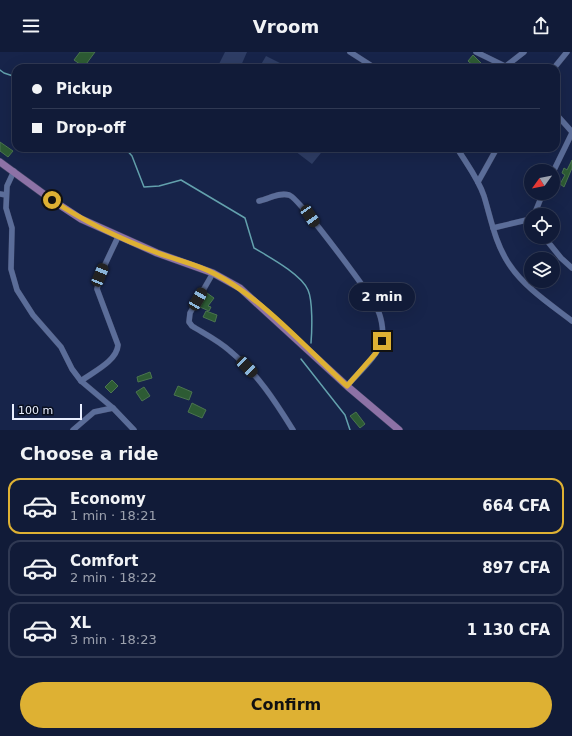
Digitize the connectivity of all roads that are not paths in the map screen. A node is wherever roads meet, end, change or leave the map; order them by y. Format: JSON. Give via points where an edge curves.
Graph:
{"nodes":[{"id":1,"x":350,"y":52,"type":"edge"},
{"id":2,"x":476,"y":52,"type":"edge"},
{"id":3,"x":524,"y":52,"type":"edge"},
{"id":4,"x":567,"y":52,"type":"edge"},
{"id":5,"x":369,"y":64,"type":"edge"},
{"id":6,"x":502,"y":64,"type":"edge"},
{"id":7,"x":511,"y":64,"type":"edge"},
{"id":8,"x":557,"y":64,"type":"edge"},
{"id":9,"x":560,"y":118,"type":"edge"},
{"id":10,"x":572,"y":132,"type":"edge"},
{"id":11,"x":459,"y":152,"type":"edge"},
{"id":12,"x":496,"y":152,"type":"edge"},
{"id":13,"x":0,"y":162,"type":"edge"},
{"id":14,"x":557,"y":164,"type":"edge"},
{"id":15,"x":14,"y":172,"type":"junction"},
{"id":16,"x":478,"y":182,"type":"junction"},
{"id":17,"x":3,"y":194,"type":"edge"},
{"id":18,"x":259,"y":201,"type":"dead end"},
{"id":19,"x":524,"y":220,"type":"edge"},
{"id":20,"x":493,"y":228,"type":"junction"},
{"id":21,"x":118,"y":237,"type":"junction"},
{"id":22,"x":550,"y":244,"type":"edge"},
{"id":23,"x":572,"y":268,"type":"edge"},
{"id":24,"x":213,"y":273,"type":"junction"},
{"id":25,"x":572,"y":320,"type":"edge"},
{"id":26,"x":81,"y":381,"type":"junction"},
{"id":27,"x":347,"y":386,"type":"junction"},
{"id":28,"x":113,"y":408,"type":"junction"},
{"id":29,"x":73,"y":430,"type":"edge"},
{"id":30,"x":134,"y":430,"type":"edge"},
{"id":31,"x":293,"y":430,"type":"edge"},
{"id":32,"x":399,"y":430,"type":"edge"}],
"edges":[{"from":1,"to":5,"type":"street"},
{"from":2,"to":6,"type":"street"},
{"from":3,"to":7,"type":"street"},
{"from":4,"to":8,"type":"street"},
{"from":9,"to":10,"type":"street"},
{"from":10,"to":14,"type":"street"},
{"from":11,"to":16,"type":"street"},
{"from":12,"to":16,"type":"street"},
{"from":13,"to":15,"type":"main road"},
{"from":15,"to":17,"type":"street"},
{"from":15,"to":21,"type":"main road","via":[[80,219]]},
{"from":16,"to":20,"type":"street"},
{"from":17,"to":26,"type":"street","via":[[12,228],[11,269],[17,290],[33,315],[61,347]]},
{"from":18,"to":27,"type":"street","via":[[278,195],[289,195],[294,198],[376,305],[382,327],[382,341],[376,353]]},
{"from":19,"to":20,"type":"street"},
{"from":20,"to":25,"type":"street","via":[[509,265],[534,291]]},
{"from":21,"to":24,"type":"main road"},
{"from":21,"to":26,"type":"street","via":[[101,270],[97,289],[118,345],[117,349],[114,356]]},
{"from":22,"to":23,"type":"street"},
{"from":24,"to":27,"type":"main road","via":[[240,288]]},
{"from":24,"to":31,"type":"street","via":[[190,313],[189,322],[231,351],[270,394]]},
{"from":26,"to":28,"type":"street"},
{"from":27,"to":32,"type":"main road"},
{"from":28,"to":29,"type":"street","via":[[94,412]]},
{"from":28,"to":30,"type":"street"}]}
